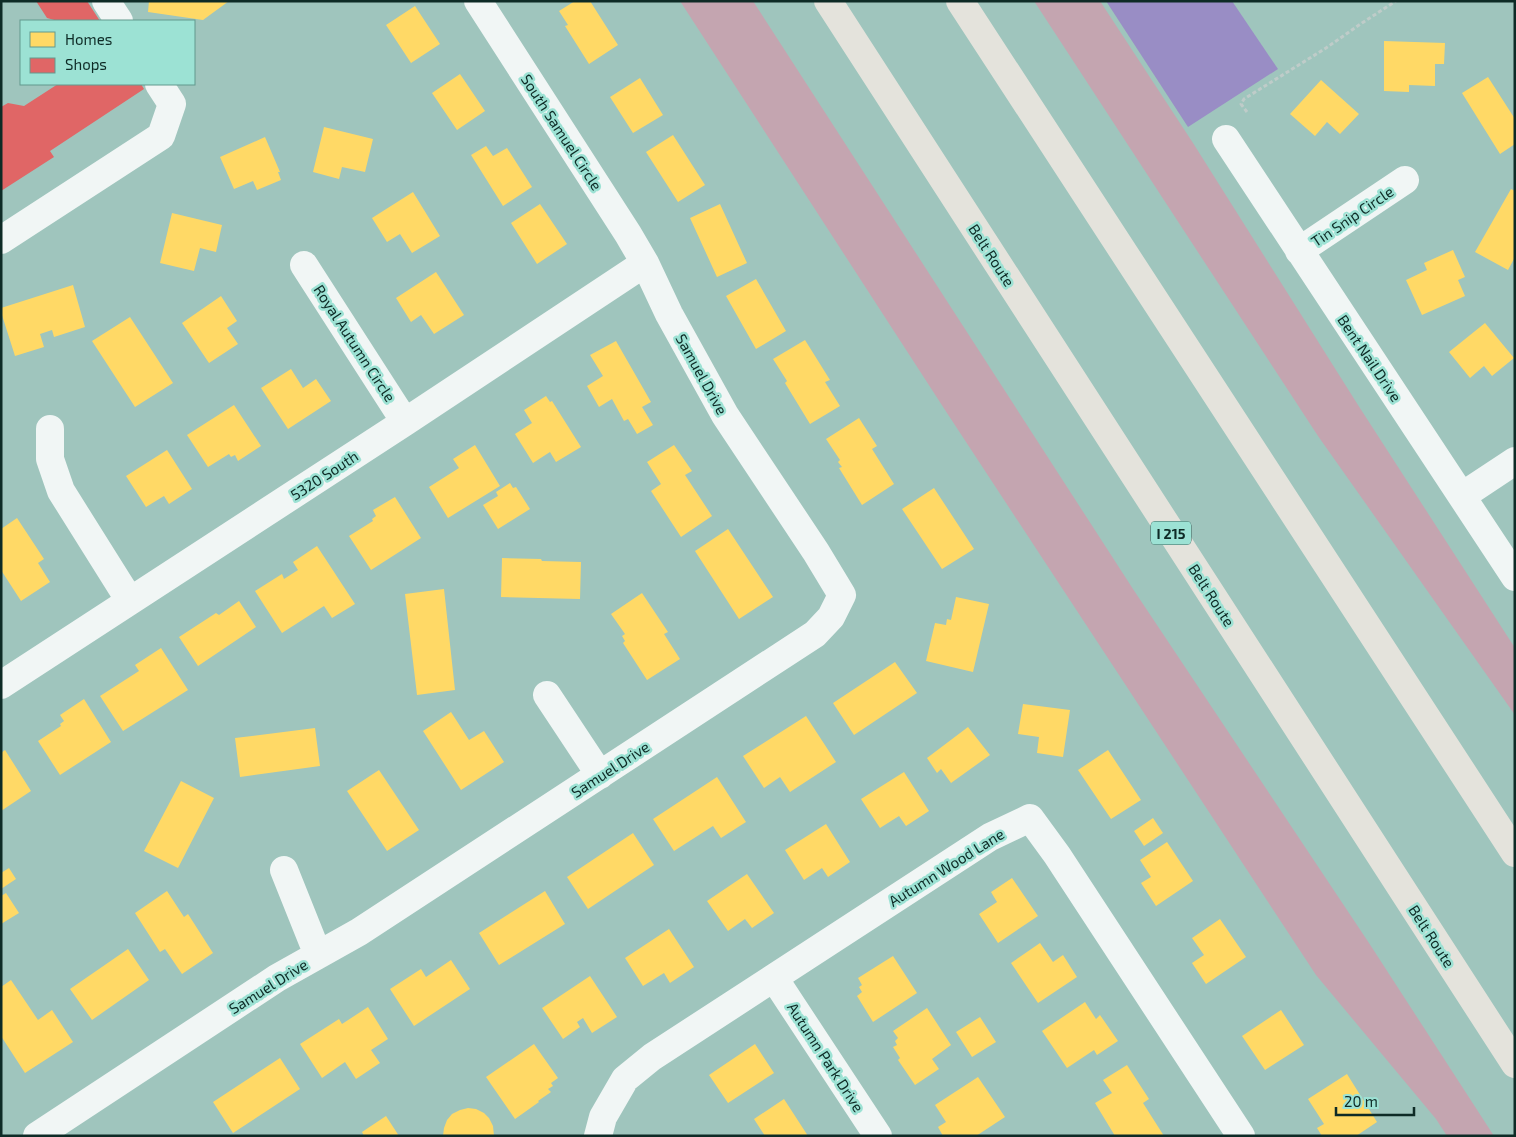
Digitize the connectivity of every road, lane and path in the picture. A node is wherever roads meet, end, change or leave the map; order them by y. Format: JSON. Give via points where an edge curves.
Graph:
{"nodes":[{"id":1,"x":106,"y":1,"type":"edge"},
{"id":2,"x":478,"y":1,"type":"edge"},
{"id":3,"x":828,"y":1,"type":"edge"},
{"id":4,"x":960,"y":1,"type":"edge"},
{"id":5,"x":1396,"y":1,"type":"edge"},
{"id":6,"x":118,"y":20,"type":"edge"},
{"id":7,"x":160,"y":85,"type":"edge"},
{"id":8,"x":1246,"y":112,"type":"dead end"},
{"id":9,"x":1226,"y":139,"type":"dead end"},
{"id":10,"x":1405,"y":180,"type":"dead end"},
{"id":11,"x":1,"y":240,"type":"edge"},
{"id":12,"x":1299,"y":251,"type":"junction"},
{"id":13,"x":645,"y":263,"type":"junction"},
{"id":14,"x":304,"y":265,"type":"dead end"},
{"id":15,"x":405,"y":422,"type":"junction"},
{"id":16,"x":50,"y":429,"type":"dead end"},
{"id":17,"x":1515,"y":461,"type":"edge"},
{"id":18,"x":1462,"y":496,"type":"junction"},
{"id":19,"x":1515,"y":577,"type":"edge"},
{"id":20,"x":130,"y":602,"type":"junction"},
{"id":21,"x":1,"y":685,"type":"edge"},
{"id":22,"x":547,"y":694,"type":"dead end"},
{"id":23,"x":600,"y":775,"type":"junction"},
{"id":24,"x":1515,"y":853,"type":"edge"},
{"id":25,"x":284,"y":870,"type":"dead end"},
{"id":26,"x":318,"y":955,"type":"junction"},
{"id":27,"x":774,"y":978,"type":"junction"},
{"id":28,"x":1515,"y":1064,"type":"edge"},
{"id":29,"x":38,"y":1136,"type":"edge"},
{"id":30,"x":598,"y":1136,"type":"edge"},
{"id":31,"x":878,"y":1136,"type":"edge"},
{"id":32,"x":1241,"y":1136,"type":"edge"}],
"edges":[{"from":1,"to":6,"type":"street"},
{"from":2,"to":13,"type":"street","name":"South Samuel Circle"},
{"from":3,"to":28,"type":"highway","name":"Belt Route","number":"I 215"},
{"from":4,"to":24,"type":"highway"},
{"from":5,"to":8,"type":"path","via":[[1244,99],[1241,104]]},
{"from":7,"to":11,"type":"street","via":[[172,104],[161,136]]},
{"from":9,"to":12,"type":"street","name":"Bent Nail Drive"},
{"from":10,"to":12,"type":"street","name":"Tin Snip Circle"},
{"from":12,"to":18,"type":"street","name":"Bent Nail Drive"},
{"from":13,"to":15,"type":"street","name":"5320 South"},
{"from":13,"to":23,"type":"street","name":"Samuel Drive","via":[[668,314],[725,415],[842,595],[831,617],[815,634]]},
{"from":14,"to":15,"type":"street","name":"Royal Autumn Circle"},
{"from":15,"to":20,"type":"street","name":"5320 South"},
{"from":16,"to":20,"type":"street","via":[[50,459],[61,491]]},
{"from":17,"to":18,"type":"street"},
{"from":18,"to":19,"type":"street","name":"Bent Nail Drive"},
{"from":20,"to":21,"type":"street","name":"5320 South"},
{"from":22,"to":23,"type":"street"},
{"from":23,"to":26,"type":"street","name":"Samuel Drive","via":[[359,932]]},
{"from":25,"to":26,"type":"street"},
{"from":26,"to":29,"type":"street","name":"Samuel Drive","via":[[277,978]]},
{"from":27,"to":30,"type":"street","name":"Autumn Wood Lane","via":[[652,1057],[626,1079],[603,1117]]},
{"from":27,"to":31,"type":"street","name":"Autumn Park Drive"},
{"from":27,"to":32,"type":"street","name":"Autumn Wood Lane","via":[[990,837],[1030,818]]}]}
